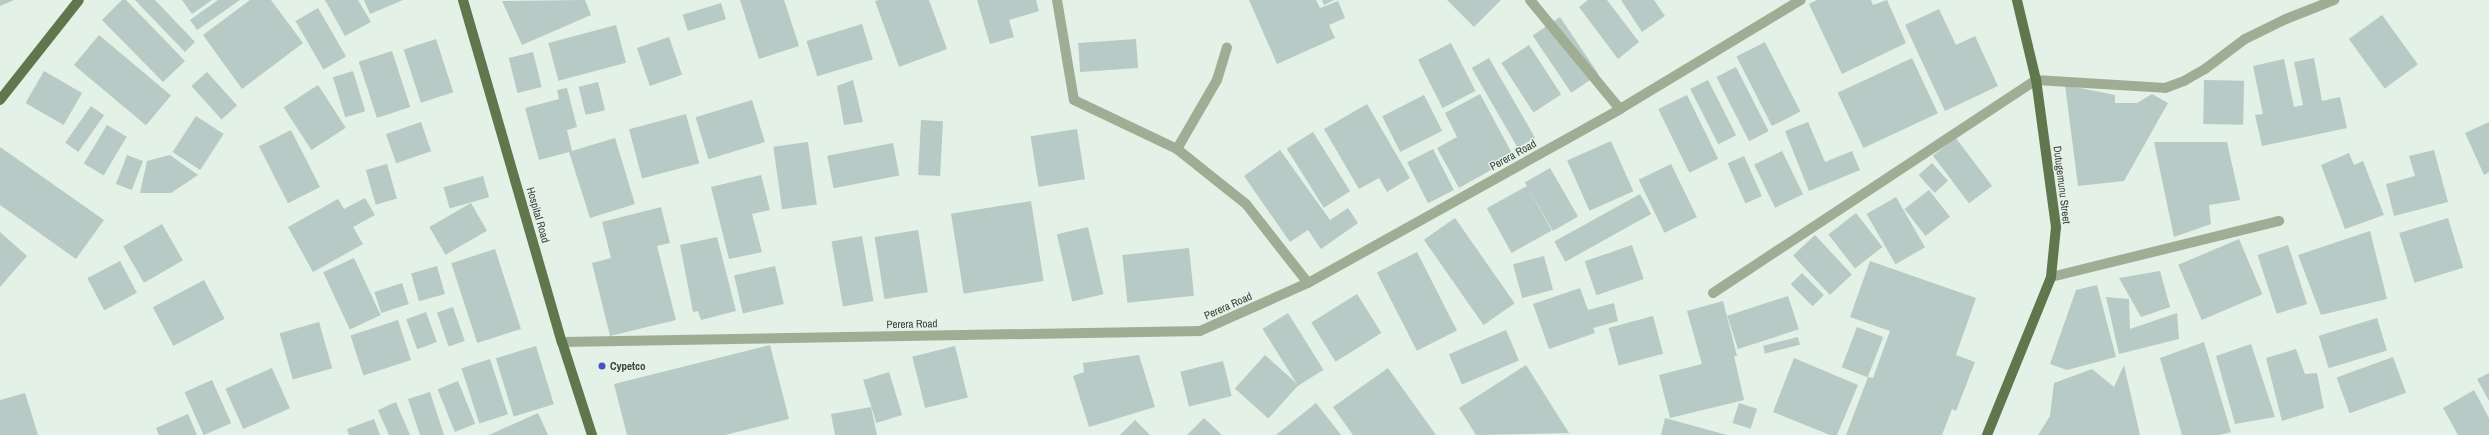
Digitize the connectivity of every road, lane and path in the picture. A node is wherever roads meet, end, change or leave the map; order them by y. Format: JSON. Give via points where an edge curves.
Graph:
{"nodes":[{"id":1,"x":79,"y":0,"type":"edge"},
{"id":2,"x":1058,"y":0,"type":"edge"},
{"id":3,"x":1530,"y":0,"type":"edge"},
{"id":4,"x":1801,"y":0,"type":"edge"},
{"id":5,"x":2017,"y":0,"type":"edge"},
{"id":6,"x":2334,"y":0,"type":"edge"},
{"id":7,"x":466,"y":1,"type":"edge"},
{"id":8,"x":1227,"y":47,"type":"dead end"},
{"id":9,"x":2036,"y":80,"type":"junction"},
{"id":10,"x":0,"y":100,"type":"edge"},
{"id":11,"x":1620,"y":109,"type":"junction"},
{"id":12,"x":1178,"y":149,"type":"junction"},
{"id":13,"x":2279,"y":221,"type":"dead end"},
{"id":14,"x":2051,"y":277,"type":"junction"},
{"id":15,"x":1308,"y":283,"type":"junction"},
{"id":16,"x":1712,"y":293,"type":"dead end"},
{"id":17,"x":562,"y":342,"type":"junction"},
{"id":18,"x":592,"y":435,"type":"edge"},
{"id":19,"x":1987,"y":435,"type":"edge"}],
"edges":[{"from":1,"to":10,"type":"main road"},
{"from":2,"to":12,"type":"street","via":[[1074,100]]},
{"from":3,"to":11,"type":"street"},
{"from":4,"to":11,"type":"street","name":"Perera Road"},
{"from":5,"to":9,"type":"main road","name":"Dutugemunu Street"},
{"from":6,"to":9,"type":"street","via":[[2245,39],[2184,82],[2165,88]]},
{"from":7,"to":17,"type":"main road","name":"Hospital Road"},
{"from":8,"to":12,"type":"street","via":[[1217,80]]},
{"from":9,"to":14,"type":"main road","name":"Dutugemunu Street","via":[[2056,227]]},
{"from":9,"to":16,"type":"street"},
{"from":11,"to":15,"type":"street","name":"Perera Road"},
{"from":12,"to":15,"type":"street","via":[[1246,204]]},
{"from":13,"to":14,"type":"street"},
{"from":14,"to":19,"type":"main road","name":"Dutugemunu Street"},
{"from":15,"to":17,"type":"street","name":"Perera Road","via":[[1200,331]]},
{"from":17,"to":18,"type":"main road","name":"Hospital Road"}]}
